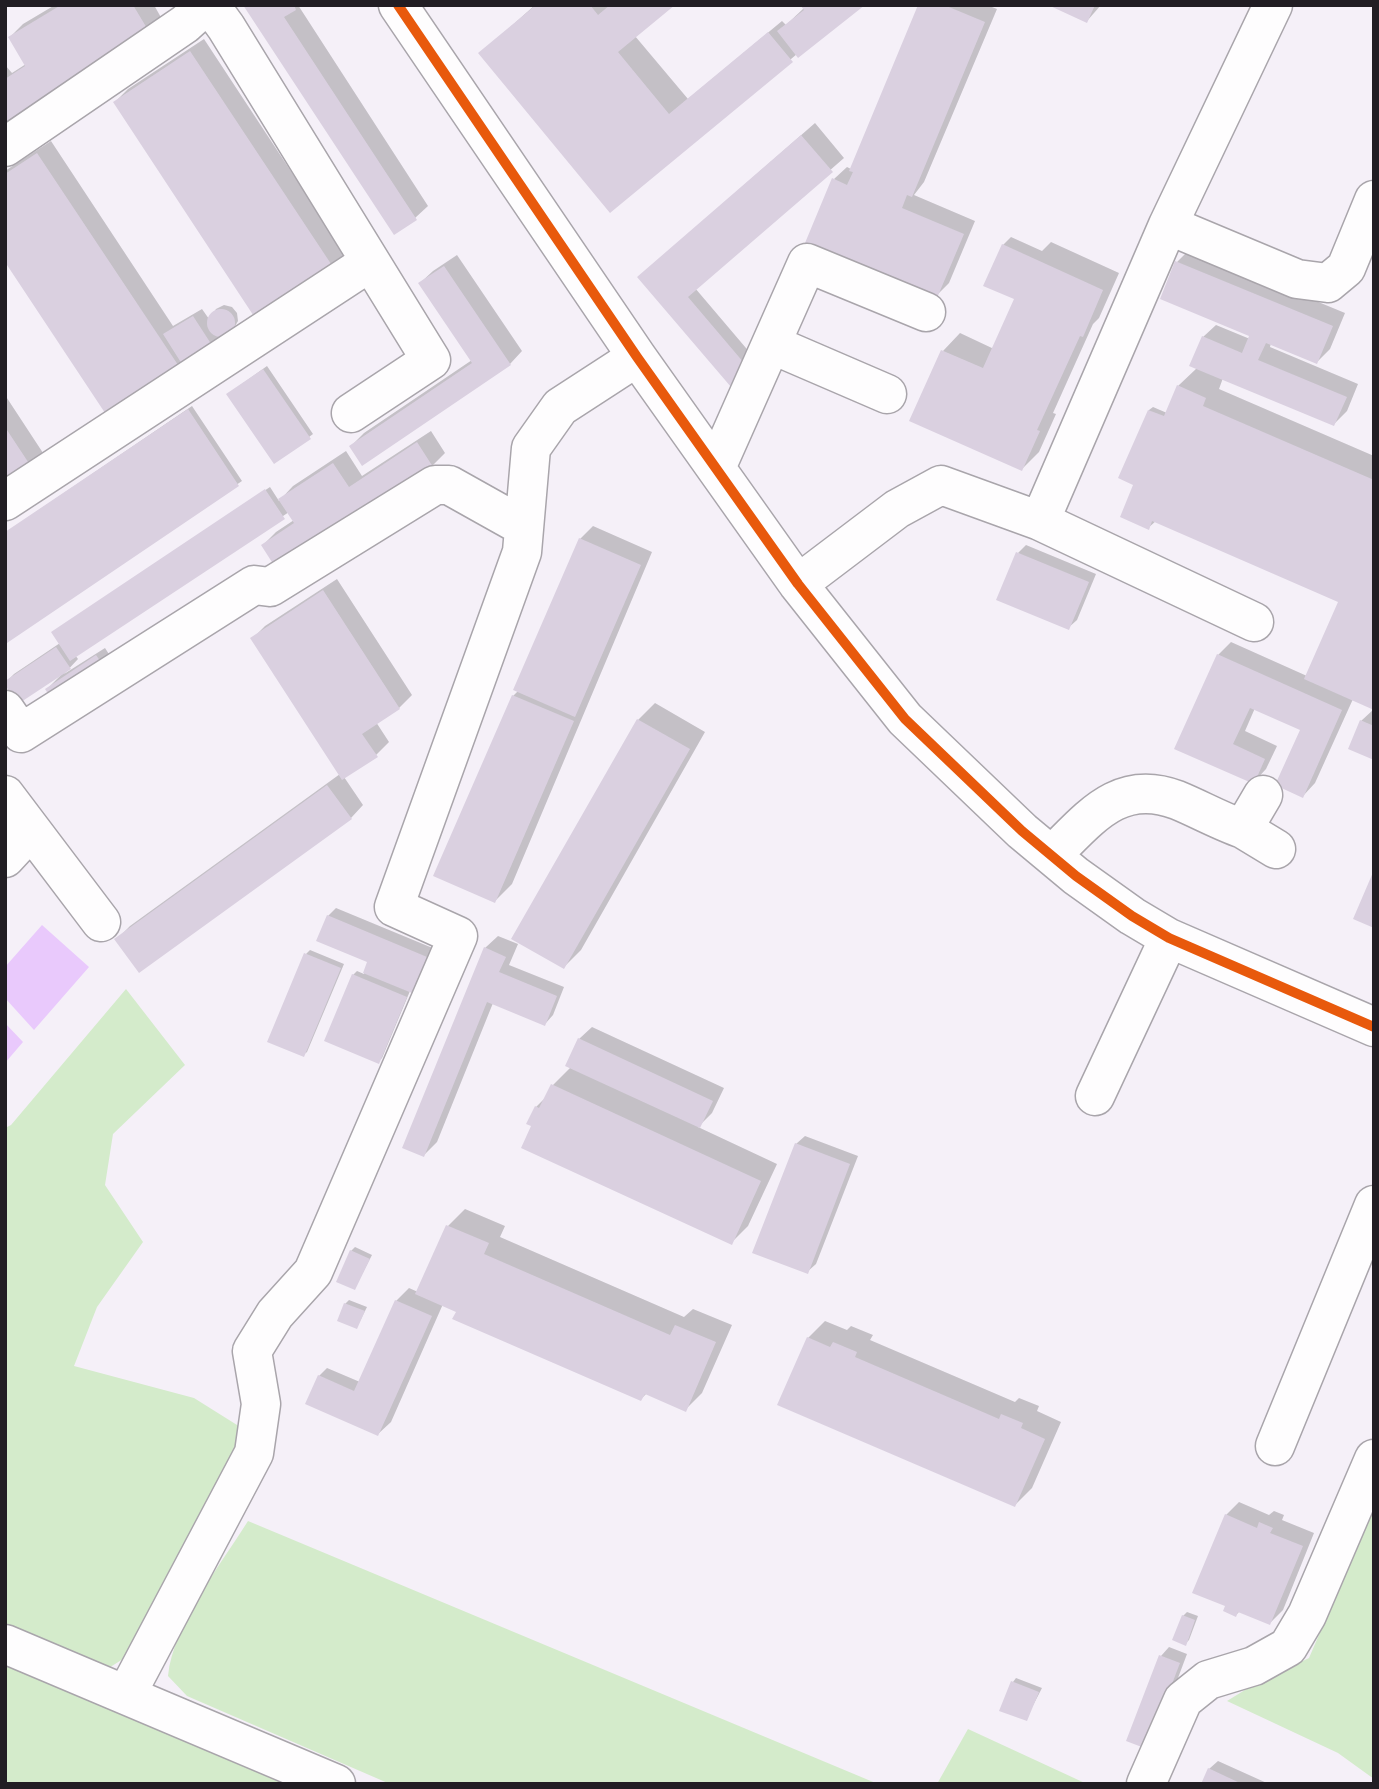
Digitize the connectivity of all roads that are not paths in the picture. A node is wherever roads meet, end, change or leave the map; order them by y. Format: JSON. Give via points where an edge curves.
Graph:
{"nodes":[{"id":1,"x":208,"y":5,"type":"edge"},
{"id":2,"x":398,"y":5,"type":"edge"},
{"id":3,"x":1273,"y":5,"type":"edge"},
{"id":4,"x":5,"y":147,"type":"edge"},
{"id":5,"x":1374,"y":200,"type":"edge"},
{"id":6,"x":1168,"y":225,"type":"junction"},
{"id":7,"x":370,"y":262,"type":"junction"},
{"id":8,"x":926,"y":312,"type":"dead end"},
{"id":9,"x":771,"y":344,"type":"junction"},
{"id":10,"x":637,"y":357,"type":"junction"},
{"id":11,"x":887,"y":394,"type":"dead end"},
{"id":12,"x":351,"y":413,"type":"dead end"},
{"id":13,"x":716,"y":468,"type":"junction"},
{"id":14,"x":5,"y":501,"type":"edge"},
{"id":15,"x":1040,"y":522,"type":"junction"},
{"id":16,"x":524,"y":527,"type":"junction"},
{"id":17,"x":798,"y":584,"type":"junction"},
{"id":18,"x":1254,"y":622,"type":"dead end"},
{"id":19,"x":10,"y":728,"type":"edge"},
{"id":20,"x":5,"y":795,"type":"edge"},
{"id":21,"x":1263,"y":795,"type":"dead end"},
{"id":22,"x":1243,"y":829,"type":"junction"},
{"id":23,"x":31,"y":830,"type":"junction"},
{"id":24,"x":1276,"y":849,"type":"dead end"},
{"id":25,"x":1052,"y":855,"type":"junction"},
{"id":26,"x":5,"y":858,"type":"edge"},
{"id":27,"x":101,"y":922,"type":"dead end"},
{"id":28,"x":1169,"y":938,"type":"junction"},
{"id":29,"x":1374,"y":1027,"type":"edge"},
{"id":30,"x":1095,"y":1096,"type":"dead end"},
{"id":31,"x":1374,"y":1205,"type":"edge"},
{"id":32,"x":1275,"y":1446,"type":"dead end"},
{"id":33,"x":1374,"y":1460,"type":"edge"},
{"id":34,"x":5,"y":1644,"type":"edge"},
{"id":35,"x":126,"y":1695,"type":"junction"},
{"id":36,"x":336,"y":1784,"type":"edge"},
{"id":37,"x":1146,"y":1784,"type":"edge"}],
"edges":[{"from":1,"to":4,"type":"street"},
{"from":1,"to":7,"type":"street"},
{"from":2,"to":10,"type":"street"},
{"from":3,"to":6,"type":"street"},
{"from":5,"to":6,"type":"street","via":[[1346,268],[1328,283],[1297,279]]},
{"from":6,"to":15,"type":"street"},
{"from":7,"to":12,"type":"street","via":[[431,360]]},
{"from":7,"to":14,"type":"street"},
{"from":8,"to":9,"type":"street","via":[[807,263]]},
{"from":9,"to":11,"type":"street"},
{"from":9,"to":13,"type":"street"},
{"from":10,"to":13,"type":"street"},
{"from":10,"to":16,"type":"street","via":[[560,407],[531,448]]},
{"from":13,"to":17,"type":"street"},
{"from":15,"to":17,"type":"street","via":[[941,485],[897,509]]},
{"from":15,"to":18,"type":"street"},
{"from":16,"to":19,"type":"street","via":[[449,485],[435,485],[270,587],[254,585]]},
{"from":16,"to":35,"type":"street","via":[[522,552],[394,907],[458,936],[313,1272],[275,1314],[252,1351],[261,1404],[254,1453]]},
{"from":17,"to":25,"type":"street","via":[[905,719]]},
{"from":20,"to":23,"type":"street"},
{"from":21,"to":22,"type":"street"},
{"from":22,"to":24,"type":"street"},
{"from":22,"to":25,"type":"street","via":[[1145,792],[1121,796]]},
{"from":23,"to":26,"type":"street"},
{"from":23,"to":27,"type":"street"},
{"from":25,"to":28,"type":"street"},
{"from":28,"to":29,"type":"street"},
{"from":28,"to":30,"type":"street"},
{"from":31,"to":32,"type":"street"},
{"from":33,"to":37,"type":"street","via":[[1307,1615],[1288,1647],[1254,1666],[1208,1679],[1182,1700]]},
{"from":34,"to":35,"type":"street"},
{"from":35,"to":36,"type":"street"}]}
